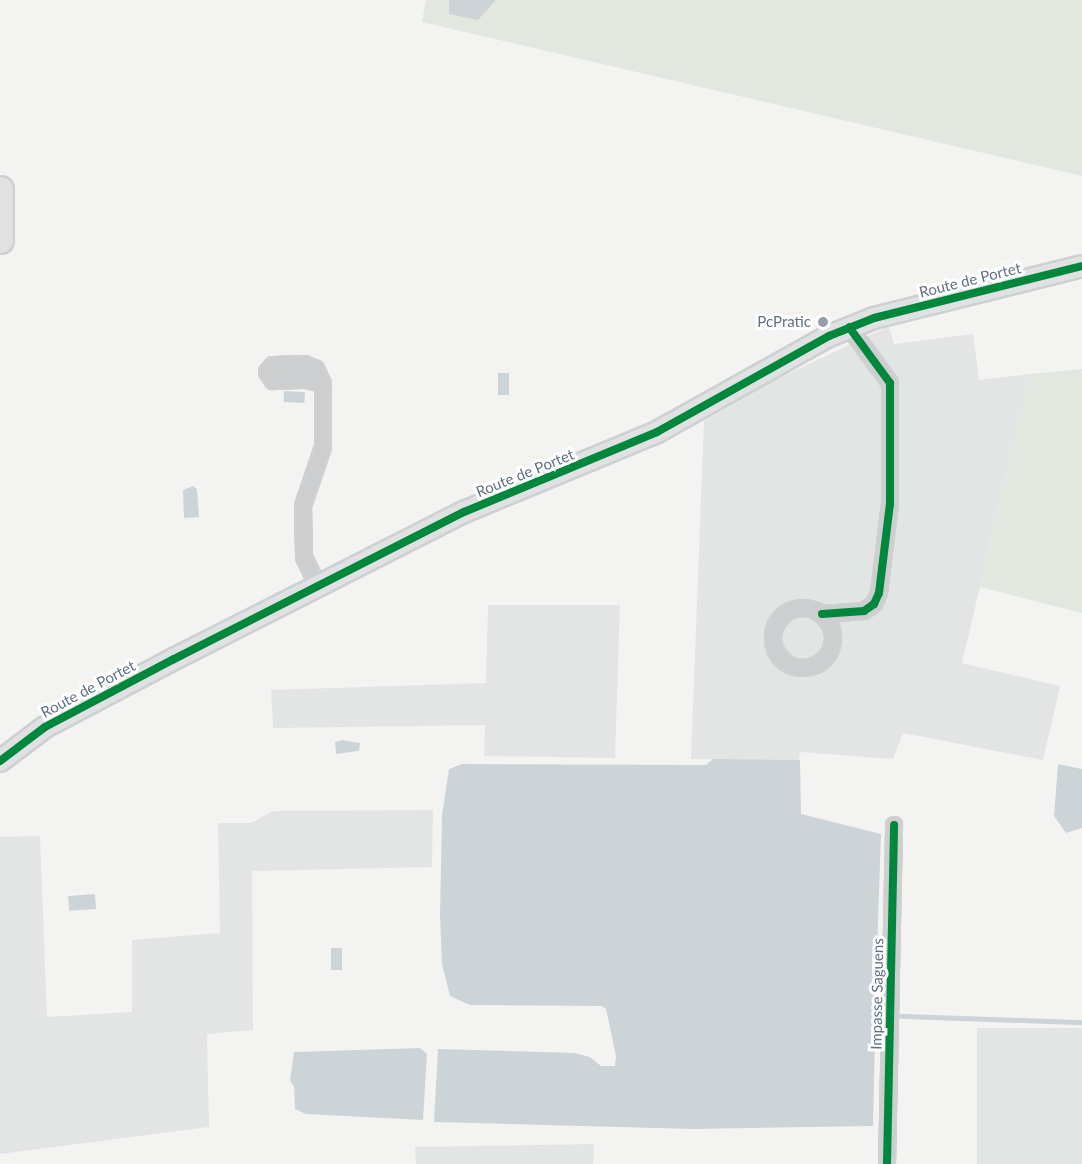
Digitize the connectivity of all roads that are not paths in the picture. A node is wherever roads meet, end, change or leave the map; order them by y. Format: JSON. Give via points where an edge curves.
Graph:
{"nodes":[{"id":1,"x":0,"y":190,"type":"edge"},
{"id":2,"x":0,"y":240,"type":"edge"},
{"id":3,"x":1082,"y":266,"type":"edge"},
{"id":4,"x":849,"y":327,"type":"junction"},
{"id":5,"x":323,"y":384,"type":"dead end"},
{"id":6,"x":318,"y":586,"type":"junction"},
{"id":7,"x":822,"y":614,"type":"junction"},
{"id":8,"x":0,"y":761,"type":"edge"},
{"id":9,"x":894,"y":825,"type":"dead end"},
{"id":10,"x":887,"y":1164,"type":"edge"}],
"edges":[{"from":1,"to":2,"type":"highway"},
{"from":3,"to":4,"type":"street","name":"Route de Portet"},
{"from":4,"to":6,"type":"street","name":"Route de Portet","via":[[657,432],[464,512]]},
{"from":4,"to":7,"type":"street","via":[[890,382],[890,504],[879,593],[874,604],[864,611]]},
{"from":5,"to":6,"type":"street","via":[[323,447],[303,506],[304,557]]},
{"from":6,"to":8,"type":"street","name":"Route de Portet","via":[[45,727]]},
{"from":7,"to":7,"type":"street","via":[[801,608],[782,616],[773,643],[783,661],[803,669],[814,667],[829,654],[833,634]]},
{"from":9,"to":10,"type":"street","name":"Impasse Saguens"}]}
